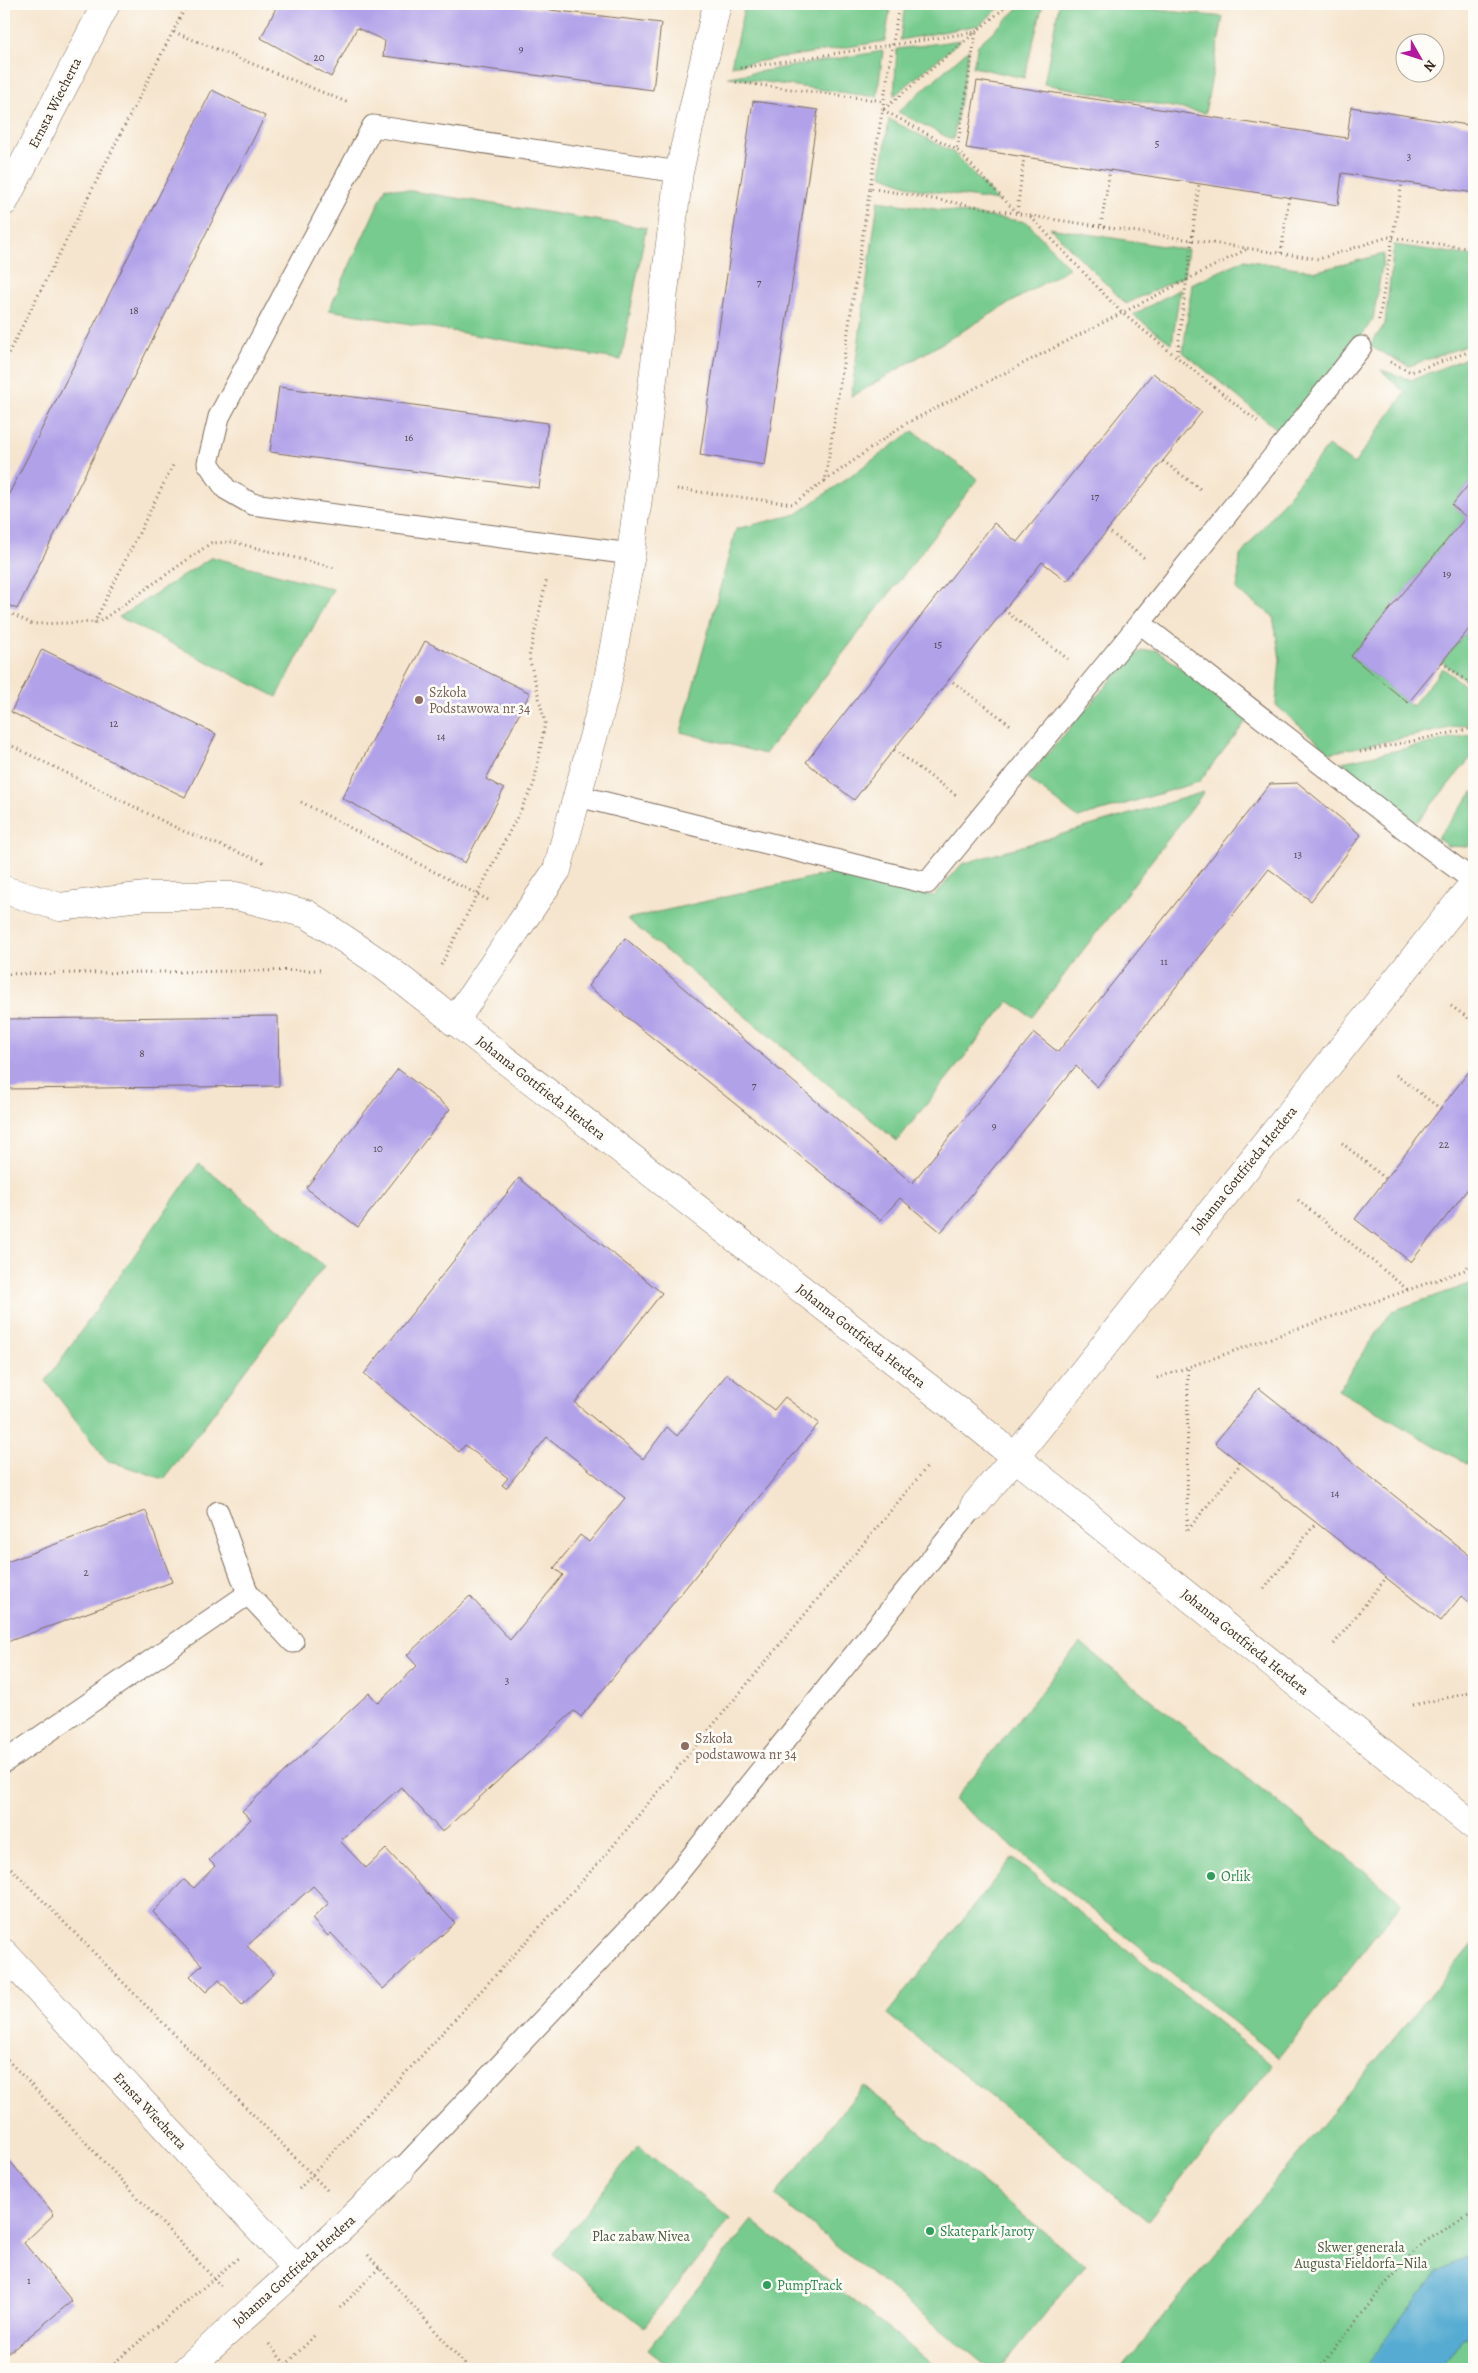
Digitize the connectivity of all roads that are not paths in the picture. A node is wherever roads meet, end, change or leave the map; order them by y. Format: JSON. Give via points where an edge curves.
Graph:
{"nodes":[{"id":1,"x":106,"y":4,"type":"edge"},
{"id":2,"x":717,"y":4,"type":"edge"},
{"id":3,"x":679,"y":172,"type":"junction"},
{"id":4,"x":4,"y":202,"type":"edge"},
{"id":5,"x":1360,"y":347,"type":"road end"},
{"id":6,"x":631,"y":554,"type":"junction"},
{"id":7,"x":1140,"y":622,"type":"junction"},
{"id":8,"x":578,"y":796,"type":"junction"},
{"id":9,"x":1474,"y":882,"type":"edge"},
{"id":10,"x":4,"y":890,"type":"edge"},
{"id":11,"x":454,"y":1022,"type":"junction"},
{"id":12,"x":1015,"y":1457,"type":"junction"},
{"id":13,"x":974,"y":1506,"type":"joint"},
{"id":14,"x":218,"y":1512,"type":"dead end"},
{"id":15,"x":248,"y":1594,"type":"junction"},
{"id":16,"x":293,"y":1642,"type":"dead end"},
{"id":17,"x":4,"y":1762,"type":"edge"},
{"id":18,"x":1474,"y":1826,"type":"edge"},
{"id":19,"x":4,"y":1952,"type":"edge"},
{"id":20,"x":400,"y":2171,"type":"joint"},
{"id":21,"x":296,"y":2268,"type":"junction"},
{"id":22,"x":187,"y":2369,"type":"edge"}],
"edges":[{"from":1,"to":4,"type":"street","name":"Ernsta Wiecherta"},
{"from":2,"to":3,"type":"street"},
{"from":3,"to":6,"type":"street"},
{"from":3,"to":6,"type":"lane","via":[[373,126],[219,416],[208,464],[226,490],[252,504]]},
{"from":5,"to":7,"type":"lane"},
{"from":6,"to":8,"type":"street","via":[[606,690]]},
{"from":7,"to":8,"type":"lane","via":[[927,882]]},
{"from":7,"to":9,"type":"lane"},
{"from":8,"to":11,"type":"street","via":[[557,870]]},
{"from":9,"to":12,"type":"street","name":"Johanna Gottfrieda Herdera"},
{"from":10,"to":11,"type":"street","name":"Johanna Gottfrieda Herdera","via":[[60,907],[146,896],[236,896],[308,914],[380,962]]},
{"from":11,"to":12,"type":"street","name":"Johanna Gottfrieda Herdera"},
{"from":12,"to":13,"type":"street","name":"Johanna Gottfrieda Herdera"},
{"from":12,"to":18,"type":"street","name":"Johanna Gottfrieda Herdera"},
{"from":13,"to":20,"type":"lane","via":[[658,1898]]},
{"from":14,"to":15,"type":"lane"},
{"from":15,"to":16,"type":"lane"},
{"from":15,"to":17,"type":"lane"},
{"from":19,"to":21,"type":"street","name":"Ernsta Wiecherta"},
{"from":20,"to":21,"type":"street","name":"Johanna Gottfrieda Herdera","via":[[344,2228]]},
{"from":21,"to":22,"type":"street","name":"Johanna Gottfrieda Herdera"}]}
